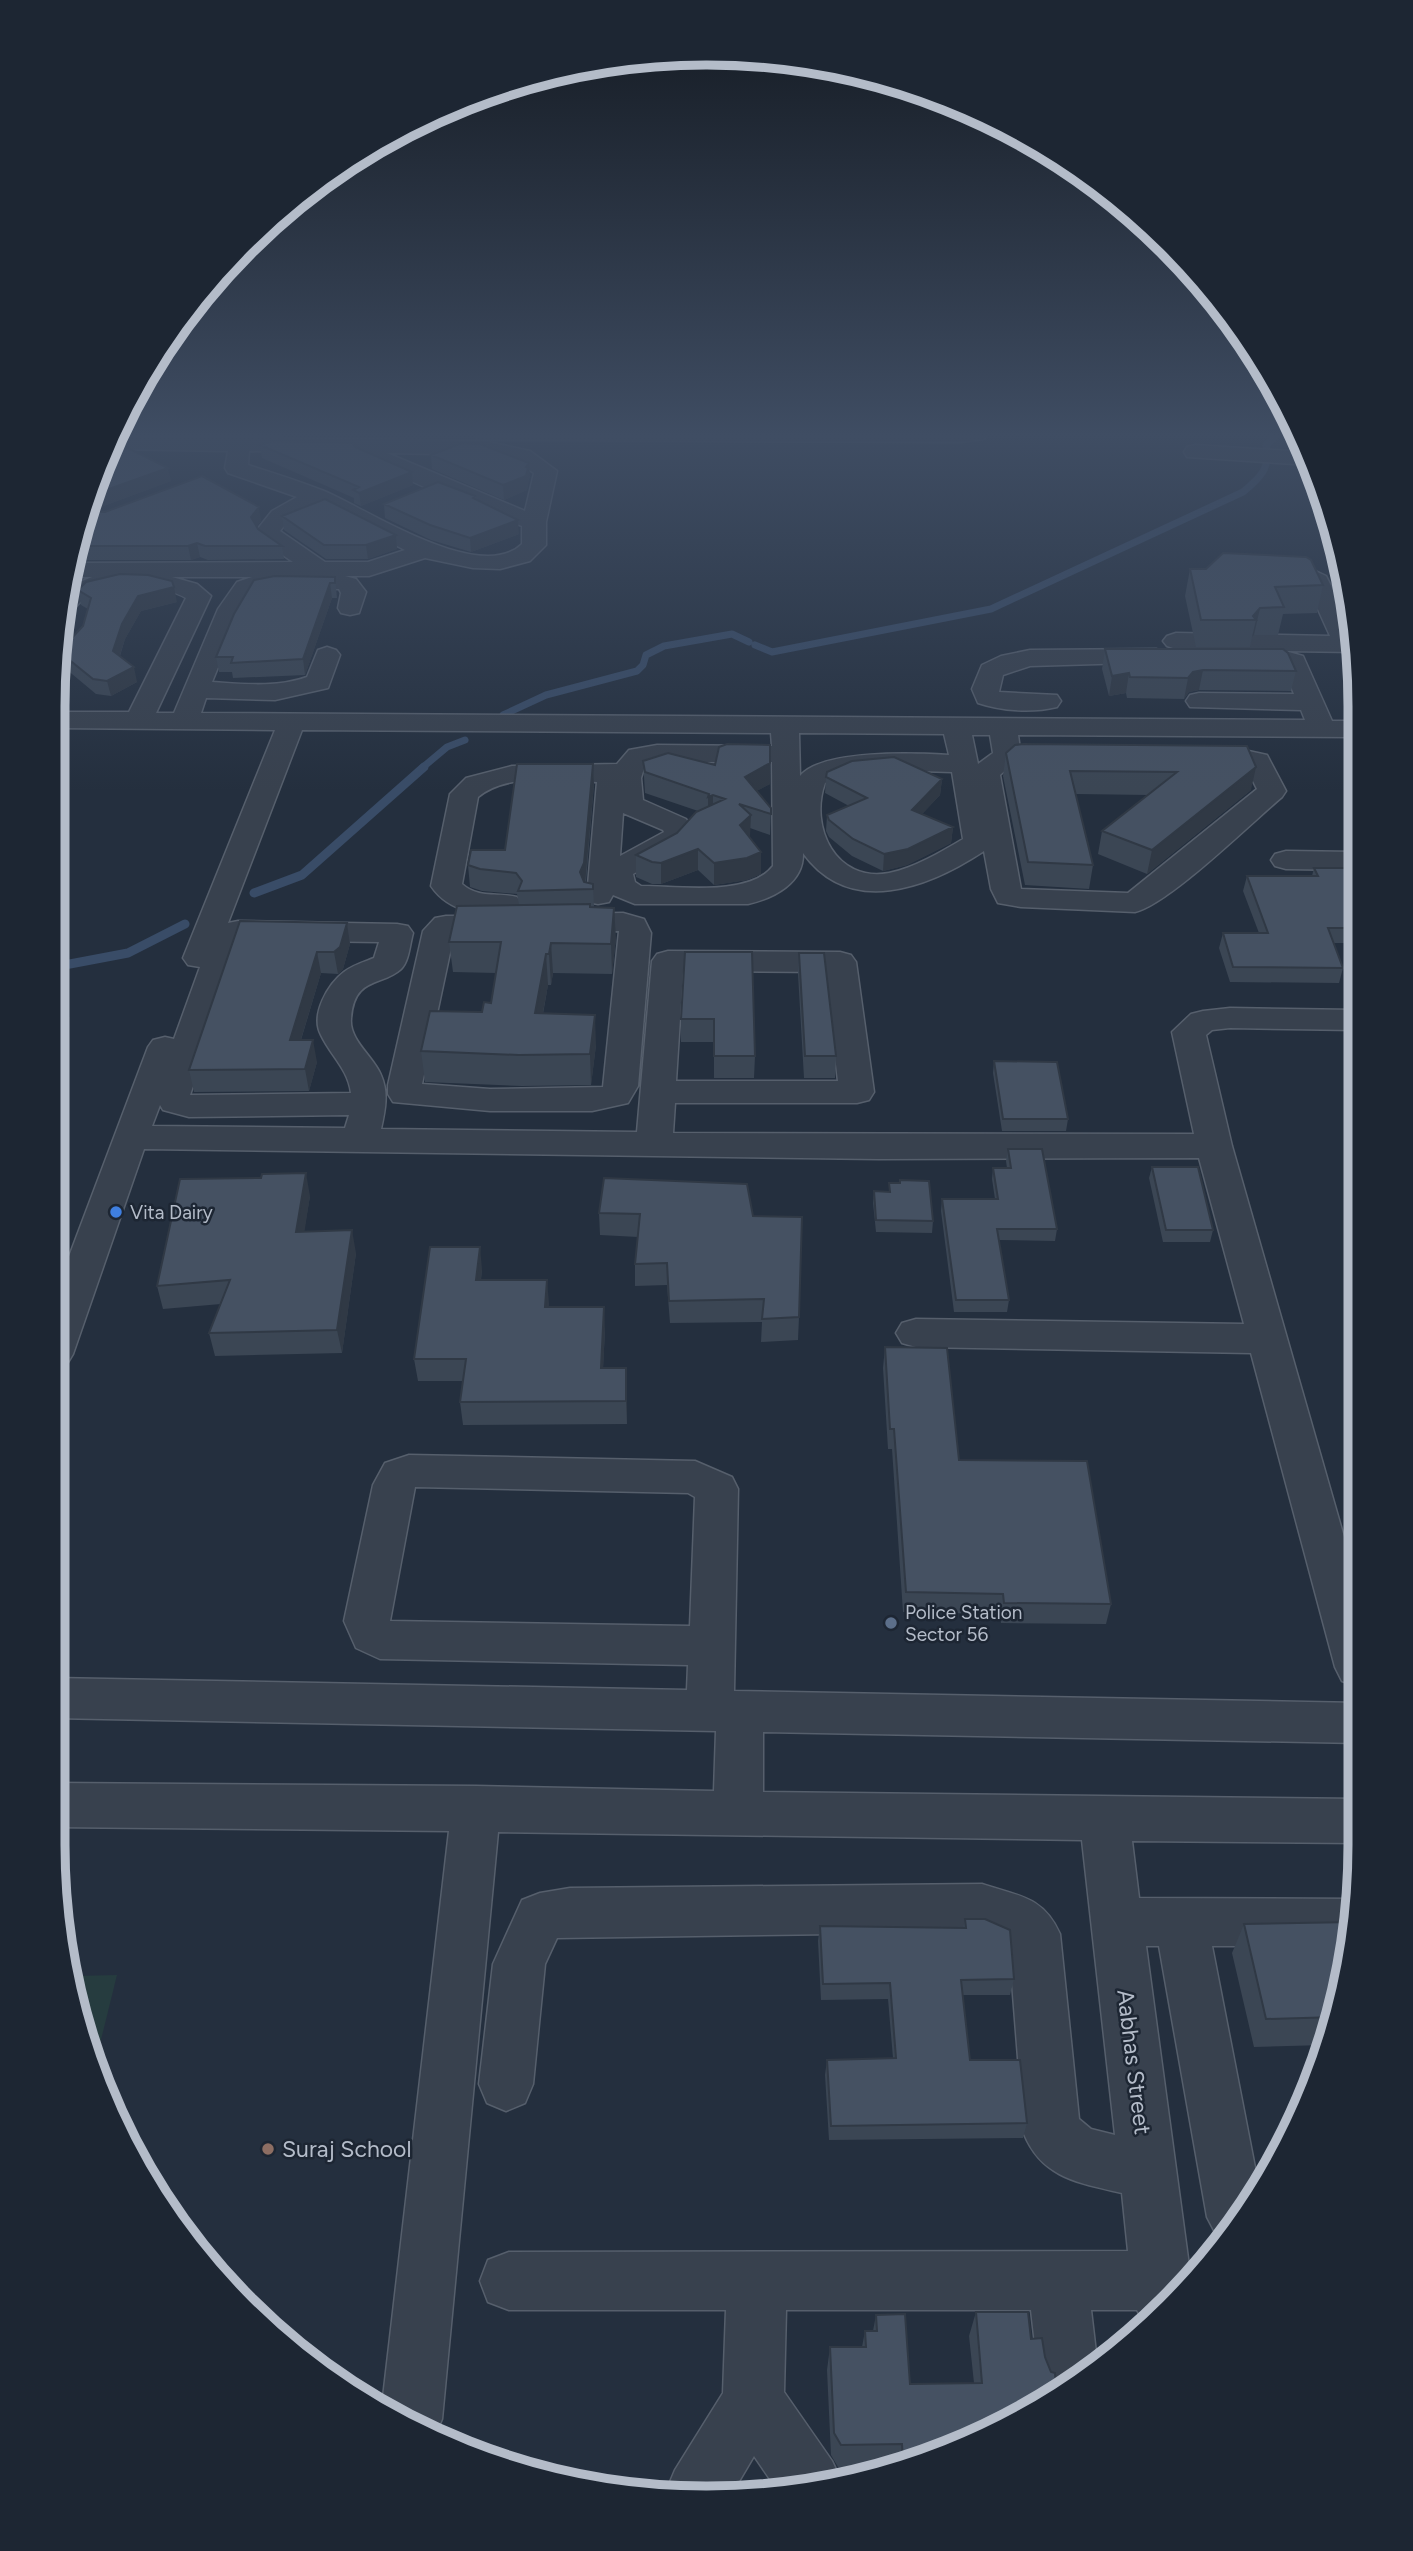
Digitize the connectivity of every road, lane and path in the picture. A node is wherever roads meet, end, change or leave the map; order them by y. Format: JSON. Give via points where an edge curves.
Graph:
{"nodes":[{"id":1,"x":296,"y":553,"type":"edge"},
{"id":2,"x":417,"y":553,"type":"edge"},
{"id":3,"x":433,"y":553,"type":"edge"},
{"id":4,"x":526,"y":553,"type":"edge"},
{"id":5,"x":80,"y":570,"type":"edge"},
{"id":6,"x":323,"y":571,"type":"junction"},
{"id":7,"x":1253,"y":572,"type":"edge"},
{"id":8,"x":75,"y":595,"type":"edge"},
{"id":9,"x":350,"y":608,"type":"dead end"},
{"id":10,"x":1309,"y":624,"type":"junction"},
{"id":11,"x":1177,"y":641,"type":"dead end"},
{"id":12,"x":1345,"y":641,"type":"edge"},
{"id":13,"x":1345,"y":641,"type":"edge"},
{"id":14,"x":327,"y":655,"type":"dead end"},
{"id":15,"x":196,"y":690,"type":"junction"},
{"id":16,"x":65,"y":701,"type":"edge"},
{"id":17,"x":1078,"y":701,"type":"dead end"},
{"id":18,"x":1174,"y":701,"type":"edge"},
{"id":19,"x":1311,"y":702,"type":"junction"},
{"id":20,"x":145,"y":709,"type":"junction"},
{"id":21,"x":65,"y":719,"type":"edge"},
{"id":22,"x":184,"y":721,"type":"junction"},
{"id":23,"x":292,"y":721,"type":"junction"},
{"id":24,"x":618,"y":724,"type":"junction"},
{"id":25,"x":785,"y":725,"type":"junction"},
{"id":26,"x":956,"y":726,"type":"junction"},
{"id":27,"x":1003,"y":726,"type":"junction"},
{"id":28,"x":1322,"y":729,"type":"junction"},
{"id":29,"x":1348,"y":729,"type":"edge"},
{"id":30,"x":787,"y":754,"type":"junction"},
{"id":31,"x":1174,"y":758,"type":"edge"},
{"id":32,"x":964,"y":764,"type":"junction"},
{"id":33,"x":611,"y":774,"type":"junction"},
{"id":34,"x":1286,"y":860,"type":"dead end"},
{"id":35,"x":1348,"y":861,"type":"edge"},
{"id":36,"x":1348,"y":1020,"type":"edge"},
{"id":37,"x":658,"y":1093,"type":"junction"},
{"id":38,"x":490,"y":1100,"type":"junction"},
{"id":39,"x":550,"y":1100,"type":"junction"},
{"id":40,"x":368,"y":1104,"type":"junction"},
{"id":41,"x":130,"y":1137,"type":"junction"},
{"id":42,"x":360,"y":1140,"type":"junction"},
{"id":43,"x":484,"y":1142,"type":"junction"},
{"id":44,"x":547,"y":1143,"type":"junction"},
{"id":45,"x":654,"y":1144,"type":"junction"},
{"id":46,"x":1214,"y":1146,"type":"junction"},
{"id":47,"x":65,"y":1320,"type":"edge"},
{"id":48,"x":916,"y":1333,"type":"dead end"},
{"id":49,"x":1267,"y":1339,"type":"junction"},
{"id":50,"x":1348,"y":1631,"type":"edge"},
{"id":51,"x":712,"y":1646,"type":"junction"},
{"id":52,"x":65,"y":1698,"type":"edge"},
{"id":53,"x":725,"y":1712,"type":"junction"},
{"id":54,"x":1348,"y":1723,"type":"edge"},
{"id":55,"x":65,"y":1805,"type":"edge"},
{"id":56,"x":476,"y":1808,"type":"junction"},
{"id":57,"x":738,"y":1813,"type":"junction"},
{"id":58,"x":1104,"y":1819,"type":"junction"},
{"id":59,"x":1348,"y":1821,"type":"edge"},
{"id":60,"x":1117,"y":1922,"type":"junction"},
{"id":61,"x":1181,"y":1922,"type":"junction"},
{"id":62,"x":1344,"y":1922,"type":"edge"},
{"id":63,"x":506,"y":2084,"type":"dead end"},
{"id":64,"x":1148,"y":2171,"type":"junction"},
{"id":65,"x":1234,"y":2209,"type":"edge"},
{"id":66,"x":509,"y":2281,"type":"dead end"},
{"id":67,"x":757,"y":2281,"type":"junction"},
{"id":68,"x":1058,"y":2281,"type":"junction"},
{"id":69,"x":1162,"y":2292,"type":"edge"},
{"id":70,"x":1068,"y":2374,"type":"edge"},
{"id":71,"x":753,"y":2401,"type":"junction"},
{"id":72,"x":412,"y":2414,"type":"edge"},
{"id":73,"x":807,"y":2478,"type":"edge"},
{"id":74,"x":701,"y":2486,"type":"edge"}],
"edges":[{"from":1,"to":6,"type":"street"},
{"from":2,"to":6,"type":"street","via":[[369,569]]},
{"from":3,"to":4,"type":"street","via":[[483,562]]},
{"from":5,"to":6,"type":"street"},
{"from":7,"to":10,"type":"street","via":[[1307,574],[1317,581]]},
{"from":8,"to":20,"type":"street","via":[[82,588],[112,581],[163,581],[199,596]]},
{"from":9,"to":15,"type":"street","via":[[354,592],[338,582],[247,586],[233,604]]},
{"from":10,"to":11,"type":"street"},
{"from":10,"to":12,"type":"street"},
{"from":10,"to":13,"type":"street"},
{"from":14,"to":15,"type":"street","via":[[319,682],[307,687]]},
{"from":15,"to":22,"type":"street"},
{"from":16,"to":20,"type":"street"},
{"from":17,"to":19,"type":"street","via":[[999,701],[988,697],[985,689],[991,671],[1030,658],[1284,658],[1298,667]]},
{"from":18,"to":19,"type":"street"},
{"from":19,"to":28,"type":"street"},
{"from":20,"to":21,"type":"street"},
{"from":20,"to":22,"type":"street"},
{"from":22,"to":23,"type":"street"},
{"from":23,"to":24,"type":"street"},
{"from":23,"to":41,"type":"street"},
{"from":24,"to":25,"type":"street"},
{"from":24,"to":33,"type":"street"},
{"from":25,"to":26,"type":"street"},
{"from":25,"to":30,"type":"street"},
{"from":26,"to":27,"type":"street"},
{"from":26,"to":32,"type":"street"},
{"from":27,"to":28,"type":"street"},
{"from":27,"to":31,"type":"street","via":[[1021,756],[985,772],[1009,896],[1135,903],[1272,791],[1257,761]]},
{"from":28,"to":29,"type":"street"},
{"from":30,"to":30,"type":"street","via":[[788,866],[777,881],[748,895],[635,895],[622,887],[615,875],[623,866],[671,843],[679,833],[677,825],[629,805],[625,790],[631,764],[638,757],[657,753]]},
{"from":32,"to":32,"type":"street","via":[[978,842],[966,850],[932,868],[881,884],[830,867],[811,846],[805,828],[805,802],[813,778],[866,761]]},
{"from":33,"to":33,"type":"street","via":[[603,885],[597,898],[583,904],[474,904],[457,899],[446,886],[464,794],[470,787],[510,774]]},
{"from":34,"to":35,"type":"street"},
{"from":36,"to":46,"type":"street","via":[[1230,1018],[1203,1021],[1189,1032]]},
{"from":37,"to":37,"type":"street","via":[[668,961],[841,962],[857,1093]]},
{"from":37,"to":45,"type":"street"},
{"from":38,"to":39,"type":"street"},
{"from":38,"to":39,"type":"street","via":[[405,1094],[439,931],[446,925],[474,923],[623,922],[634,926],[621,1086],[616,1095],[601,1098]]},
{"from":38,"to":43,"type":"street"},
{"from":39,"to":44,"type":"street"},
{"from":40,"to":40,"type":"street","via":[[365,1076],[338,1036],[334,1014],[343,988],[389,963],[397,933],[228,933],[172,1094],[176,1102],[189,1106]]},
{"from":40,"to":42,"type":"street"},
{"from":41,"to":42,"type":"street"},
{"from":41,"to":47,"type":"street"},
{"from":42,"to":43,"type":"street"},
{"from":43,"to":44,"type":"street"},
{"from":44,"to":45,"type":"street"},
{"from":45,"to":46,"type":"street"},
{"from":46,"to":49,"type":"street"},
{"from":48,"to":49,"type":"street"},
{"from":49,"to":50,"type":"street"},
{"from":51,"to":51,"type":"street","via":[[717,1489],[706,1482],[695,1477],[410,1471],[400,1475],[394,1485],[367,1621],[372,1635],[380,1640]]},
{"from":51,"to":53,"type":"street"},
{"from":52,"to":53,"type":"street"},
{"from":53,"to":54,"type":"street"},
{"from":53,"to":57,"type":"street"},
{"from":55,"to":56,"type":"street"},
{"from":56,"to":57,"type":"street"},
{"from":56,"to":72,"type":"street"},
{"from":57,"to":58,"type":"street"},
{"from":58,"to":59,"type":"street"},
{"from":58,"to":60,"type":"street","name":"Aabhas Street"},
{"from":60,"to":61,"type":"street"},
{"from":60,"to":64,"type":"street","name":"Aabhas Street"},
{"from":61,"to":62,"type":"street"},
{"from":61,"to":65,"type":"street"},
{"from":63,"to":64,"type":"street","via":[[519,1964],[540,1917],[570,1912],[982,1908],[1023,1922],[1034,1934],[1052,2134],[1078,2154]]},
{"from":64,"to":69,"type":"street","name":"Aabhas Street"},
{"from":66,"to":67,"type":"street"},
{"from":67,"to":68,"type":"street"},
{"from":67,"to":71,"type":"street"},
{"from":68,"to":69,"type":"street"},
{"from":68,"to":70,"type":"street"},
{"from":71,"to":73,"type":"street"},
{"from":71,"to":74,"type":"street"}]}
